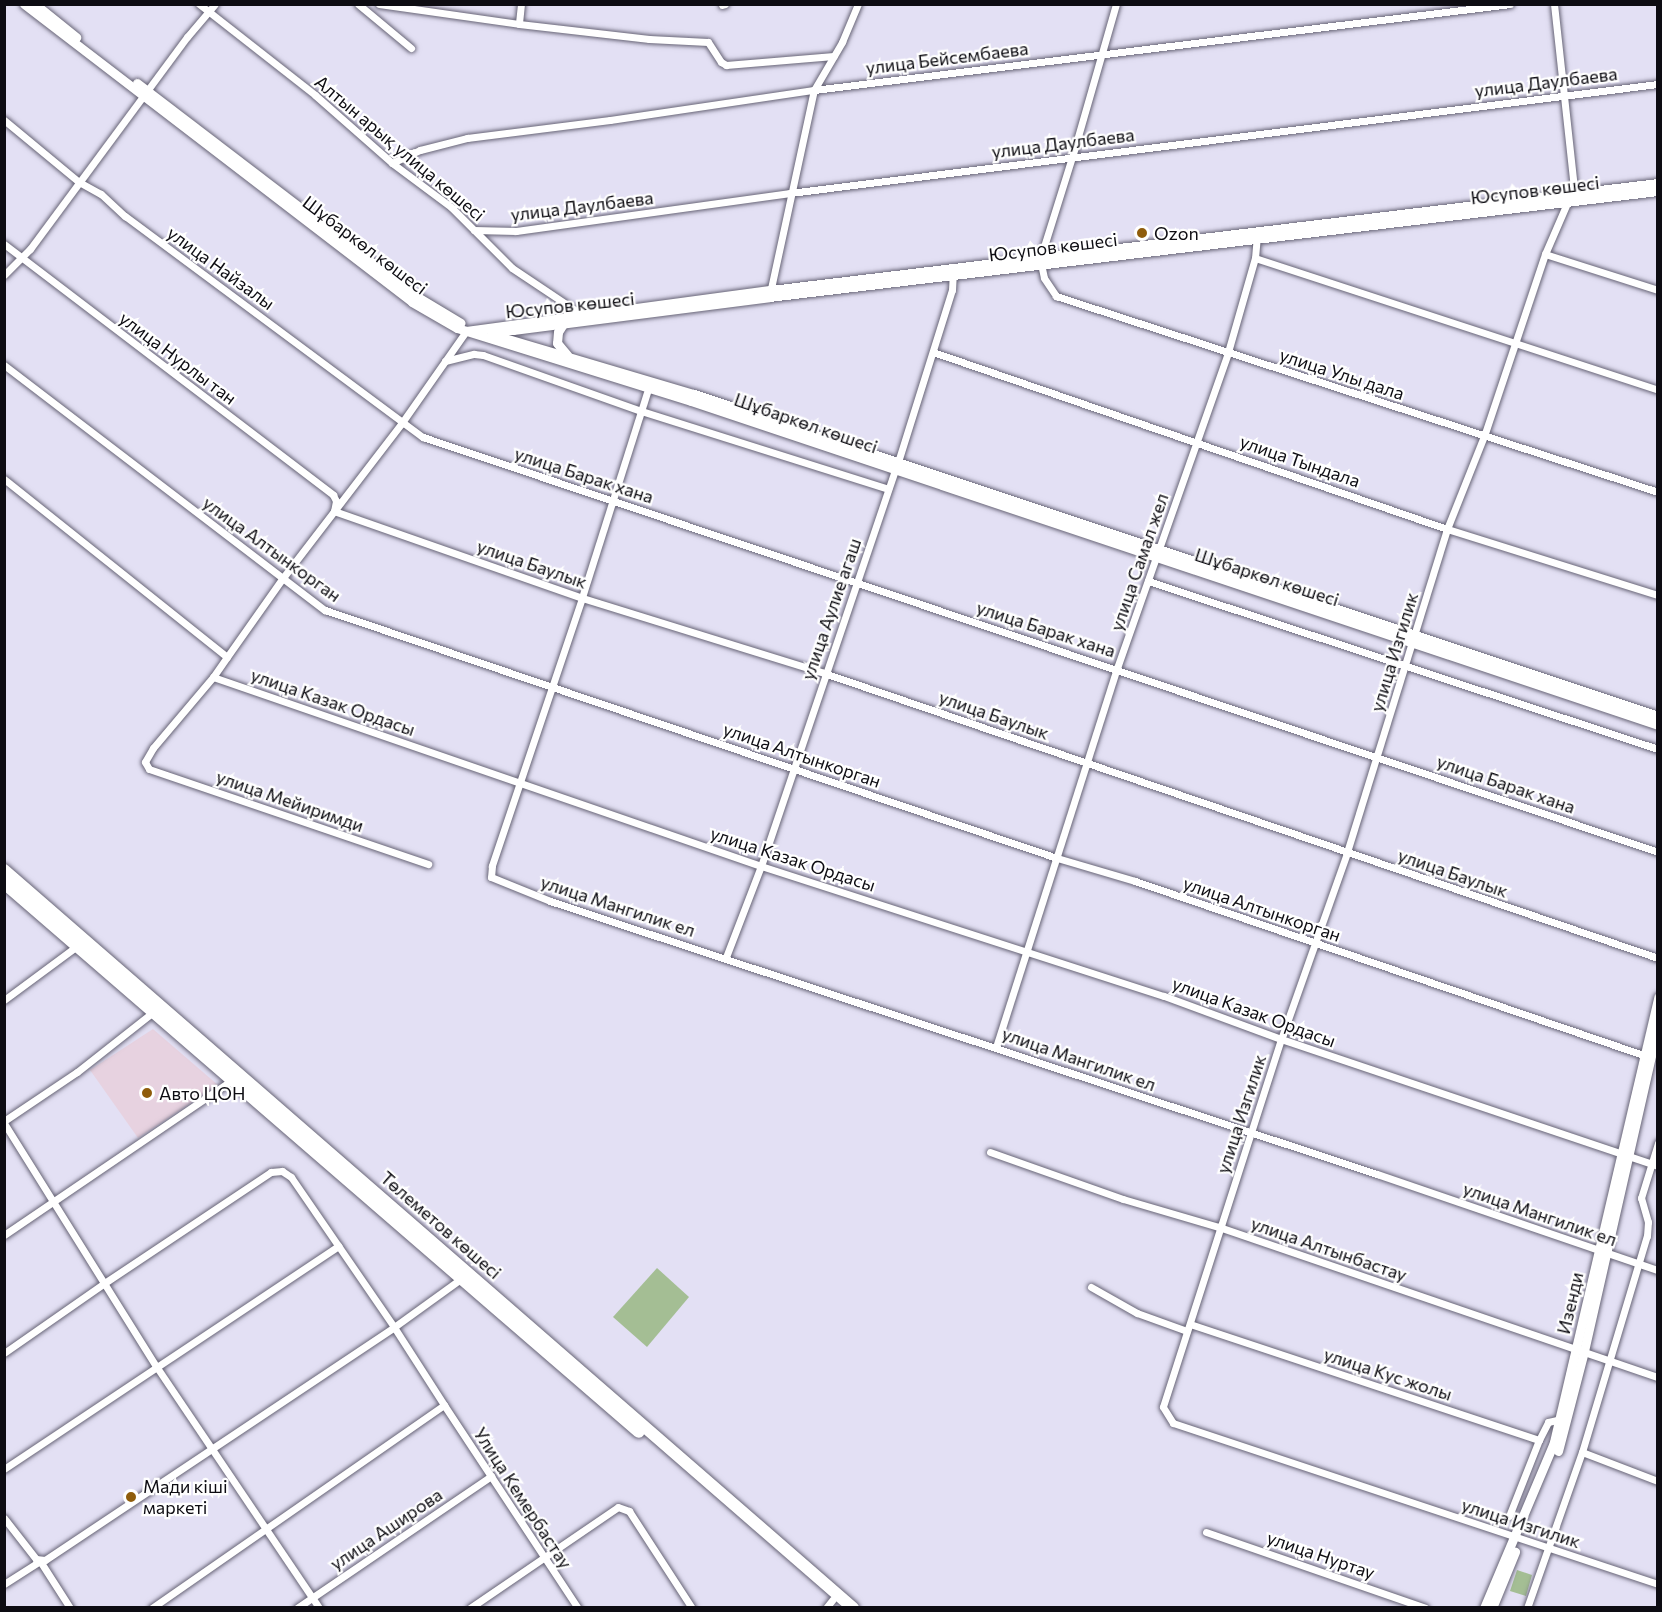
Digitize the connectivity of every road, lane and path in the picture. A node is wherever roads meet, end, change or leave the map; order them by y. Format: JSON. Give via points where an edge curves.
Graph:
{"nodes":[{"id":1,"x":24,"y":4,"type":"edge"},
{"id":2,"x":35,"y":4,"type":"edge"},
{"id":3,"x":199,"y":4,"type":"edge"},
{"id":4,"x":215,"y":4,"type":"edge"},
{"id":5,"x":358,"y":4,"type":"edge"},
{"id":6,"x":379,"y":4,"type":"edge"},
{"id":7,"x":521,"y":4,"type":"edge"},
{"id":8,"x":858,"y":4,"type":"edge"},
{"id":9,"x":1116,"y":4,"type":"edge"},
{"id":10,"x":1510,"y":4,"type":"edge"},
{"id":11,"x":1554,"y":4,"type":"edge"},
{"id":12,"x":210,"y":13,"type":"junction"},
{"id":13,"x":519,"y":24,"type":"junction"},
{"id":14,"x":411,"y":48,"type":"dead end"},
{"id":15,"x":1101,"y":54,"type":"junction"},
{"id":16,"x":834,"y":56,"type":"junction"},
{"id":17,"x":1658,"y":84,"type":"edge"},
{"id":18,"x":814,"y":90,"type":"junction"},
{"id":19,"x":146,"y":94,"type":"junction"},
{"id":20,"x":1564,"y":95,"type":"junction"},
{"id":21,"x":4,"y":120,"type":"edge"},
{"id":22,"x":1072,"y":157,"type":"junction"},
{"id":23,"x":392,"y":163,"type":"junction"},
{"id":24,"x":79,"y":182,"type":"junction"},
{"id":25,"x":1658,"y":183,"type":"edge"},
{"id":26,"x":1658,"y":192,"type":"edge"},
{"id":27,"x":790,"y":193,"type":"junction"},
{"id":28,"x":1570,"y":194,"type":"junction"},
{"id":29,"x":1565,"y":203,"type":"junction"},
{"id":30,"x":474,"y":230,"type":"junction"},
{"id":31,"x":1257,"y":235,"type":"junction"},
{"id":32,"x":4,"y":244,"type":"edge"},
{"id":33,"x":1545,"y":254,"type":"junction"},
{"id":34,"x":21,"y":257,"type":"junction"},
{"id":35,"x":1255,"y":258,"type":"junction"},
{"id":36,"x":1040,"y":262,"type":"junction"},
{"id":37,"x":953,"y":272,"type":"junction"},
{"id":38,"x":4,"y":275,"type":"edge"},
{"id":39,"x":1658,"y":290,"type":"edge"},
{"id":40,"x":770,"y":293,"type":"junction"},
{"id":41,"x":581,"y":314,"type":"junction"},
{"id":42,"x":563,"y":324,"type":"junction"},
{"id":43,"x":471,"y":330,"type":"junction"},
{"id":44,"x":1515,"y":341,"type":"junction"},
{"id":45,"x":933,"y":352,"type":"junction"},
{"id":46,"x":1228,"y":352,"type":"junction"},
{"id":47,"x":575,"y":359,"type":"junction"},
{"id":48,"x":446,"y":361,"type":"junction"},
{"id":49,"x":4,"y":365,"type":"edge"},
{"id":50,"x":650,"y":385,"type":"junction"},
{"id":51,"x":1658,"y":390,"type":"edge"},
{"id":52,"x":641,"y":411,"type":"junction"},
{"id":53,"x":401,"y":424,"type":"junction"},
{"id":54,"x":1484,"y":436,"type":"junction"},
{"id":55,"x":423,"y":437,"type":"joint"},
{"id":56,"x":1198,"y":441,"type":"junction"},
{"id":57,"x":896,"y":466,"type":"junction"},
{"id":58,"x":4,"y":479,"type":"edge"},
{"id":59,"x":888,"y":489,"type":"junction"},
{"id":60,"x":1658,"y":492,"type":"edge"},
{"id":61,"x":614,"y":500,"type":"junction"},
{"id":62,"x":334,"y":511,"type":"junction"},
{"id":63,"x":1447,"y":529,"type":"junction"},
{"id":64,"x":1157,"y":553,"type":"junction"},
{"id":65,"x":282,"y":579,"type":"junction"},
{"id":66,"x":857,"y":581,"type":"junction"},
{"id":67,"x":1148,"y":581,"type":"junction"},
{"id":68,"x":1658,"y":596,"type":"edge"},
{"id":69,"x":582,"y":598,"type":"junction"},
{"id":70,"x":1414,"y":639,"type":"junction"},
{"id":71,"x":228,"y":657,"type":"junction"},
{"id":72,"x":1406,"y":665,"type":"junction"},
{"id":73,"x":1117,"y":668,"type":"junction"},
{"id":74,"x":824,"y":673,"type":"junction"},
{"id":75,"x":213,"y":677,"type":"junction"},
{"id":76,"x":552,"y":686,"type":"junction"},
{"id":77,"x":1658,"y":716,"type":"edge"},
{"id":78,"x":1658,"y":725,"type":"edge"},
{"id":79,"x":1658,"y":749,"type":"edge"},
{"id":80,"x":1377,"y":756,"type":"junction"},
{"id":81,"x":1089,"y":763,"type":"junction"},
{"id":82,"x":792,"y":768,"type":"junction"},
{"id":83,"x":520,"y":781,"type":"junction"},
{"id":84,"x":1658,"y":852,"type":"edge"},
{"id":85,"x":1347,"y":853,"type":"junction"},
{"id":86,"x":1058,"y":858,"type":"junction"},
{"id":87,"x":428,"y":864,"type":"dead end"},
{"id":88,"x":761,"y":866,"type":"junction"},
{"id":89,"x":4,"y":870,"type":"edge"},
{"id":90,"x":4,"y":883,"type":"edge"},
{"id":91,"x":1314,"y":943,"type":"junction"},
{"id":92,"x":77,"y":946,"type":"junction"},
{"id":93,"x":1025,"y":950,"type":"junction"},
{"id":94,"x":726,"y":957,"type":"junction"},
{"id":95,"x":1658,"y":958,"type":"edge"},
{"id":96,"x":1658,"y":997,"type":"edge"},
{"id":97,"x":4,"y":1000,"type":"edge"},
{"id":98,"x":153,"y":1012,"type":"junction"},
{"id":99,"x":1658,"y":1026,"type":"edge"},
{"id":100,"x":1281,"y":1039,"type":"junction"},
{"id":101,"x":996,"y":1047,"type":"junction"},
{"id":102,"x":1647,"y":1057,"type":"junction"},
{"id":103,"x":232,"y":1080,"type":"junction"},
{"id":104,"x":257,"y":1089,"type":"junction"},
{"id":105,"x":4,"y":1122,"type":"edge"},
{"id":106,"x":1251,"y":1134,"type":"junction"},
{"id":107,"x":1658,"y":1143,"type":"edge"},
{"id":108,"x":990,"y":1152,"type":"dead end"},
{"id":109,"x":1625,"y":1155,"type":"junction"},
{"id":110,"x":1654,"y":1164,"type":"edge"},
{"id":111,"x":51,"y":1202,"type":"junction"},
{"id":112,"x":1219,"y":1227,"type":"junction"},
{"id":113,"x":4,"y":1234,"type":"edge"},
{"id":114,"x":338,"y":1246,"type":"junction"},
{"id":115,"x":1602,"y":1252,"type":"junction"},
{"id":116,"x":1637,"y":1264,"type":"junction"},
{"id":117,"x":1658,"y":1270,"type":"edge"},
{"id":118,"x":464,"y":1276,"type":"junction"},
{"id":119,"x":103,"y":1284,"type":"junction"},
{"id":120,"x":1091,"y":1287,"type":"dead end"},
{"id":121,"x":394,"y":1327,"type":"junction"},
{"id":122,"x":1188,"y":1328,"type":"junction"},
{"id":123,"x":1580,"y":1350,"type":"junction"},
{"id":124,"x":4,"y":1353,"type":"edge"},
{"id":125,"x":1611,"y":1360,"type":"junction"},
{"id":126,"x":156,"y":1366,"type":"junction"},
{"id":127,"x":1658,"y":1377,"type":"edge"},
{"id":128,"x":444,"y":1405,"type":"junction"},
{"id":129,"x":1563,"y":1420,"type":"junction"},
{"id":130,"x":1539,"y":1440,"type":"junction"},
{"id":131,"x":210,"y":1450,"type":"junction"},
{"id":132,"x":1582,"y":1452,"type":"junction"},
{"id":133,"x":4,"y":1468,"type":"edge"},
{"id":134,"x":491,"y":1476,"type":"junction"},
{"id":135,"x":1658,"y":1480,"type":"edge"},
{"id":136,"x":1509,"y":1516,"type":"dead end"},
{"id":137,"x":4,"y":1518,"type":"edge"},
{"id":138,"x":267,"y":1530,"type":"junction"},
{"id":139,"x":1206,"y":1532,"type":"dead end"},
{"id":140,"x":1518,"y":1538,"type":"junction"},
{"id":141,"x":1549,"y":1548,"type":"junction"},
{"id":142,"x":543,"y":1556,"type":"junction"},
{"id":143,"x":40,"y":1561,"type":"junction"},
{"id":144,"x":4,"y":1584,"type":"edge"},
{"id":145,"x":1658,"y":1584,"type":"edge"},
{"id":146,"x":312,"y":1598,"type":"junction"},
{"id":147,"x":834,"y":1605,"type":"edge"},
{"id":148,"x":70,"y":1608,"type":"edge"},
{"id":149,"x":152,"y":1608,"type":"edge"},
{"id":150,"x":297,"y":1608,"type":"edge"},
{"id":151,"x":319,"y":1608,"type":"edge"},
{"id":152,"x":470,"y":1608,"type":"edge"},
{"id":153,"x":578,"y":1608,"type":"edge"},
{"id":154,"x":692,"y":1608,"type":"edge"},
{"id":155,"x":853,"y":1608,"type":"edge"},
{"id":156,"x":1425,"y":1608,"type":"edge"},
{"id":157,"x":1485,"y":1608,"type":"edge"},
{"id":158,"x":1492,"y":1608,"type":"edge"},
{"id":159,"x":1527,"y":1608,"type":"edge"}],
"edges":[{"from":1,"to":19,"type":"street","name":"Шұбаркөл көшесі"},
{"from":2,"to":19,"type":"street","name":"Шұбаркөл көшесі"},
{"from":3,"to":12,"type":"street","name":"Алтын арық улица көшесі"},
{"from":4,"to":12,"type":"street"},
{"from":5,"to":14,"type":"street"},
{"from":6,"to":13,"type":"street"},
{"from":7,"to":13,"type":"street"},
{"from":8,"to":16,"type":"street"},
{"from":9,"to":15,"type":"street"},
{"from":10,"to":15,"type":"street","name":"улица Бейсембаева"},
{"from":11,"to":20,"type":"street"},
{"from":12,"to":19,"type":"street","via":[[198,22]]},
{"from":12,"to":23,"type":"street","name":"Алтын арық улица көшесі","via":[[315,95]]},
{"from":13,"to":16,"type":"street","via":[[708,42],[726,65]]},
{"from":15,"to":18,"type":"street","name":"улица Бейсембаева"},
{"from":15,"to":22,"type":"street"},
{"from":16,"to":18,"type":"street"},
{"from":17,"to":20,"type":"street","name":"улица Даулбаева"},
{"from":18,"to":23,"type":"street","name":"улица Бейсембаева","via":[[467,138],[420,150]]},
{"from":18,"to":27,"type":"street"},
{"from":19,"to":24,"type":"street"},
{"from":19,"to":43,"type":"street","name":"Шұбаркөл көшесі","via":[[412,302],[438,319]]},
{"from":20,"to":22,"type":"street","name":"улица Даулбаева"},
{"from":20,"to":28,"type":"street","via":[[1575,179]]},
{"from":21,"to":24,"type":"street","name":"улица Найзалы"},
{"from":22,"to":27,"type":"street","name":"улица Даулбаева"},
{"from":22,"to":36,"type":"street"},
{"from":23,"to":30,"type":"street","name":"Алтын арық улица көшесі","via":[[451,207]]},
{"from":24,"to":34,"type":"street"},
{"from":24,"to":53,"type":"street","name":"улица Найзалы","via":[[101,194]]},
{"from":25,"to":28,"type":"street","name":"Юсупов көшесі"},
{"from":26,"to":29,"type":"street","name":"Юсупов көшесі"},
{"from":27,"to":30,"type":"street","name":"улица Даулбаева","via":[[516,231]]},
{"from":27,"to":40,"type":"street"},
{"from":28,"to":29,"type":"street","name":"улица Изгилик"},
{"from":28,"to":31,"type":"street","name":"Юсупов көшесі"},
{"from":29,"to":31,"type":"street","name":"Юсупов көшесі"},
{"from":29,"to":33,"type":"street","name":"улица Изгилик"},
{"from":30,"to":41,"type":"street","name":"Алтын арық улица көшесі","via":[[512,268]]},
{"from":31,"to":35,"type":"street","name":"улица Самал жел"},
{"from":31,"to":36,"type":"street","name":"Юсупов көшесі"},
{"from":32,"to":34,"type":"street","name":"улица Нурлы тан"},
{"from":33,"to":39,"type":"street"},
{"from":33,"to":44,"type":"street","name":"улица Изгилик"},
{"from":34,"to":38,"type":"street"},
{"from":34,"to":62,"type":"street","name":"улица Нурлы тан","via":[[333,495]]},
{"from":35,"to":44,"type":"street"},
{"from":35,"to":46,"type":"street","name":"улица Самал жел"},
{"from":36,"to":37,"type":"street","name":"Юсупов көшесі"},
{"from":36,"to":46,"type":"street","name":"улица Улы дала","via":[[1056,296]]},
{"from":37,"to":40,"type":"street","name":"Юсупов көшесі"},
{"from":37,"to":45,"type":"street","name":"улица Аулие агаш"},
{"from":40,"to":41,"type":"street","name":"Юсупов көшесі"},
{"from":40,"to":42,"type":"street","name":"Юсупов көшесі"},
{"from":41,"to":43,"type":"street","name":"Юсупов көшесі"},
{"from":42,"to":43,"type":"street","name":"Юсупов көшесі"},
{"from":42,"to":47,"type":"street","via":[[557,343]]},
{"from":43,"to":47,"type":"street","name":"Шұбаркөл көшесі"},
{"from":43,"to":48,"type":"street"},
{"from":43,"to":50,"type":"street","name":"Шұбаркөл көшесі"},
{"from":44,"to":51,"type":"street"},
{"from":44,"to":54,"type":"street","name":"улица Изгилик"},
{"from":45,"to":56,"type":"street","name":"улица Тындала"},
{"from":45,"to":57,"type":"street","name":"улица Аулие агаш"},
{"from":46,"to":54,"type":"street","name":"улица Улы дала"},
{"from":46,"to":56,"type":"street","name":"улица Самал жел"},
{"from":47,"to":50,"type":"street","name":"Шұбаркөл көшесі"},
{"from":48,"to":52,"type":"street","via":[[483,355]]},
{"from":48,"to":53,"type":"street"},
{"from":49,"to":65,"type":"street","name":"улица Алтынкорган"},
{"from":50,"to":52,"type":"street"},
{"from":50,"to":57,"type":"street","name":"Шұбаркөл көшесі"},
{"from":52,"to":59,"type":"street"},
{"from":52,"to":61,"type":"street"},
{"from":53,"to":55,"type":"street","name":"улица Найзалы"},
{"from":53,"to":62,"type":"street"},
{"from":54,"to":60,"type":"street","name":"улица Улы дала"},
{"from":54,"to":63,"type":"street","name":"улица Изгилик"},
{"from":55,"to":61,"type":"street","name":"улица Барак хана"},
{"from":56,"to":63,"type":"street","name":"улица Тындала"},
{"from":56,"to":64,"type":"street","name":"улица Самал жел"},
{"from":57,"to":59,"type":"street","name":"улица Аулие агаш"},
{"from":57,"to":64,"type":"street","name":"Шұбаркөл көшесі"},
{"from":58,"to":71,"type":"street"},
{"from":59,"to":66,"type":"street","name":"улица Аулие агаш"},
{"from":61,"to":66,"type":"street","name":"улица Барак хана"},
{"from":61,"to":69,"type":"street"},
{"from":62,"to":65,"type":"street"},
{"from":62,"to":69,"type":"street","name":"улица Баулык"},
{"from":63,"to":68,"type":"street","name":"улица Тындала"},
{"from":63,"to":70,"type":"street","name":"улица Изгилик"},
{"from":64,"to":67,"type":"street","name":"улица Самал жел"},
{"from":64,"to":70,"type":"street","name":"Шұбаркөл көшесі"},
{"from":65,"to":71,"type":"street"},
{"from":65,"to":76,"type":"street","name":"улица Алтынкорган","via":[[326,610]]},
{"from":66,"to":73,"type":"street","name":"улица Барак хана"},
{"from":66,"to":74,"type":"street","name":"улица Аулие агаш"},
{"from":67,"to":72,"type":"street"},
{"from":67,"to":73,"type":"street","name":"улица Самал жел"},
{"from":69,"to":74,"type":"street","name":"улица Баулык"},
{"from":69,"to":76,"type":"street"},
{"from":70,"to":72,"type":"street","name":"улица Изгилик"},
{"from":70,"to":77,"type":"street","name":"Шұбаркөл көшесі"},
{"from":70,"to":78,"type":"street","name":"Шұбаркөл көшесі"},
{"from":71,"to":75,"type":"street"},
{"from":72,"to":79,"type":"street"},
{"from":72,"to":80,"type":"street","name":"улица Изгилик"},
{"from":73,"to":80,"type":"street","name":"улица Барак хана"},
{"from":73,"to":81,"type":"street","name":"улица Самал жел"},
{"from":74,"to":81,"type":"street","name":"улица Баулык"},
{"from":74,"to":82,"type":"street","name":"улица Аулие агаш"},
{"from":75,"to":83,"type":"street","name":"улица Казак Ордасы"},
{"from":75,"to":87,"type":"street","name":"улица Мейиримди","via":[[153,748],[145,762],[149,769]]},
{"from":76,"to":82,"type":"street","name":"улица Алтынкорган"},
{"from":76,"to":83,"type":"street"},
{"from":80,"to":84,"type":"street","name":"улица Барак хана"},
{"from":80,"to":85,"type":"street","name":"улица Изгилик"},
{"from":81,"to":85,"type":"street","name":"улица Баулык"},
{"from":81,"to":86,"type":"street","name":"улица Самал жел"},
{"from":82,"to":86,"type":"street","name":"улица Алтынкорган"},
{"from":82,"to":88,"type":"street","name":"улица Аулие агаш"},
{"from":83,"to":88,"type":"street","name":"улица Казак Ордасы"},
{"from":83,"to":94,"type":"street","name":"улица Мангилик ел","via":[[491,877],[550,901]]},
{"from":85,"to":91,"type":"street","name":"улица Изгилик"},
{"from":85,"to":95,"type":"street","name":"улица Баулык"},
{"from":86,"to":91,"type":"street","name":"улица Алтынкорган"},
{"from":86,"to":93,"type":"street","name":"улица Самал жел"},
{"from":88,"to":93,"type":"street","name":"улица Казак Ордасы"},
{"from":88,"to":94,"type":"street","name":"улица Аулие агаш"},
{"from":89,"to":104,"type":"main road","name":"Төлеметов көшесі"},
{"from":90,"to":92,"type":"main road","name":"Төлеметов көшесі"},
{"from":91,"to":100,"type":"street","name":"улица Изгилик"},
{"from":91,"to":102,"type":"street","name":"улица Алтынкорган"},
{"from":92,"to":97,"type":"street"},
{"from":92,"to":98,"type":"main road","name":"Төлеметов көшесі"},
{"from":93,"to":100,"type":"street","name":"улица Казак Ордасы"},
{"from":93,"to":101,"type":"street","name":"улица Самал жел"},
{"from":94,"to":101,"type":"street","name":"улица Мангилик ел"},
{"from":96,"to":102,"type":"street","name":"Изенди"},
{"from":98,"to":103,"type":"main road","name":"Төлеметов көшесі"},
{"from":98,"to":105,"type":"street","via":[[77,1072]]},
{"from":99,"to":102,"type":"street","name":"Изенди"},
{"from":100,"to":106,"type":"street","name":"улица Изгилик"},
{"from":100,"to":109,"type":"street","name":"улица Казак Ордасы"},
{"from":101,"to":106,"type":"street","name":"улица Мангилик ел"},
{"from":102,"to":109,"type":"street","name":"Изенди"},
{"from":103,"to":104,"type":"main road"},
{"from":103,"to":111,"type":"street"},
{"from":103,"to":118,"type":"main road","name":"Төлеметов көшесі"},
{"from":104,"to":118,"type":"main road","name":"Төлеметов көшесі"},
{"from":105,"to":111,"type":"street"},
{"from":106,"to":112,"type":"street","name":"улица Изгилик"},
{"from":106,"to":115,"type":"street","name":"улица Мангилик ел"},
{"from":107,"to":110,"type":"street"},
{"from":108,"to":112,"type":"street","name":"улица Алтынбастау","via":[[1123,1199]]},
{"from":109,"to":110,"type":"street","name":"улица Казак Ордасы"},
{"from":109,"to":115,"type":"street","name":"Изенди"},
{"from":110,"to":116,"type":"street","via":[[1641,1198],[1648,1222]]},
{"from":111,"to":113,"type":"street"},
{"from":111,"to":119,"type":"street"},
{"from":112,"to":122,"type":"street","name":"улица Изгилик"},
{"from":112,"to":123,"type":"street","name":"улица Алтынбастау"},
{"from":114,"to":119,"type":"street","name":"Улица Кемербастау","via":[[291,1177],[282,1171],[271,1172]]},
{"from":114,"to":121,"type":"street","name":"Улица Кемербастау"},
{"from":114,"to":126,"type":"street"},
{"from":115,"to":116,"type":"street","name":"улица Мангилик ел"},
{"from":115,"to":123,"type":"street","name":"Изенди"},
{"from":116,"to":117,"type":"street","name":"улица Мангилик ел"},
{"from":116,"to":125,"type":"street"},
{"from":118,"to":121,"type":"street"},
{"from":118,"to":147,"type":"main road","name":"Төлеметов көшесі"},
{"from":118,"to":155,"type":"main road","name":"Төлеметов көшесі"},
{"from":119,"to":124,"type":"street","name":"Улица Кемербастау"},
{"from":119,"to":126,"type":"street"},
{"from":120,"to":122,"type":"street","name":"улица Кус жолы","via":[[1137,1313]]},
{"from":121,"to":128,"type":"street","name":"Улица Кемербастау"},
{"from":121,"to":131,"type":"street"},
{"from":122,"to":130,"type":"street","name":"улица Кус жолы"},
{"from":122,"to":140,"type":"street","name":"улица Изгилик","via":[[1163,1407],[1173,1423]]},
{"from":123,"to":125,"type":"street","name":"улица Алтынбастау"},
{"from":123,"to":129,"type":"street","name":"Изенди"},
{"from":125,"to":127,"type":"street","name":"улица Алтынбастау"},
{"from":125,"to":132,"type":"street"},
{"from":126,"to":131,"type":"street"},
{"from":126,"to":133,"type":"street"},
{"from":128,"to":134,"type":"street","name":"Улица Кемербастау"},
{"from":128,"to":138,"type":"street"},
{"from":129,"to":130,"type":"street","via":[[1548,1422]]},
{"from":129,"to":140,"type":"street","name":"Изенди","via":[[1558,1451]]},
{"from":130,"to":136,"type":"street"},
{"from":131,"to":138,"type":"street"},
{"from":131,"to":143,"type":"street"},
{"from":132,"to":135,"type":"street"},
{"from":132,"to":141,"type":"street"},
{"from":134,"to":142,"type":"street","name":"Улица Кемербастау"},
{"from":134,"to":146,"type":"street","name":"улица Аширова"},
{"from":137,"to":143,"type":"street"},
{"from":138,"to":146,"type":"street"},
{"from":138,"to":149,"type":"street"},
{"from":139,"to":156,"type":"street","name":"улица Нуртау"},
{"from":140,"to":141,"type":"street","name":"улица Изгилик"},
{"from":140,"to":157,"type":"street","name":"Изенди"},
{"from":140,"to":158,"type":"street","name":"Изенди"},
{"from":141,"to":145,"type":"street","name":"улица Изгилик"},
{"from":141,"to":159,"type":"street"},
{"from":142,"to":152,"type":"street"},
{"from":142,"to":153,"type":"street","name":"Улица Кемербастау"},
{"from":142,"to":154,"type":"street","via":[[623,1507]]},
{"from":143,"to":144,"type":"street"},
{"from":143,"to":148,"type":"street"},
{"from":146,"to":150,"type":"street","name":"улица Аширова"},
{"from":146,"to":151,"type":"street"}]}
